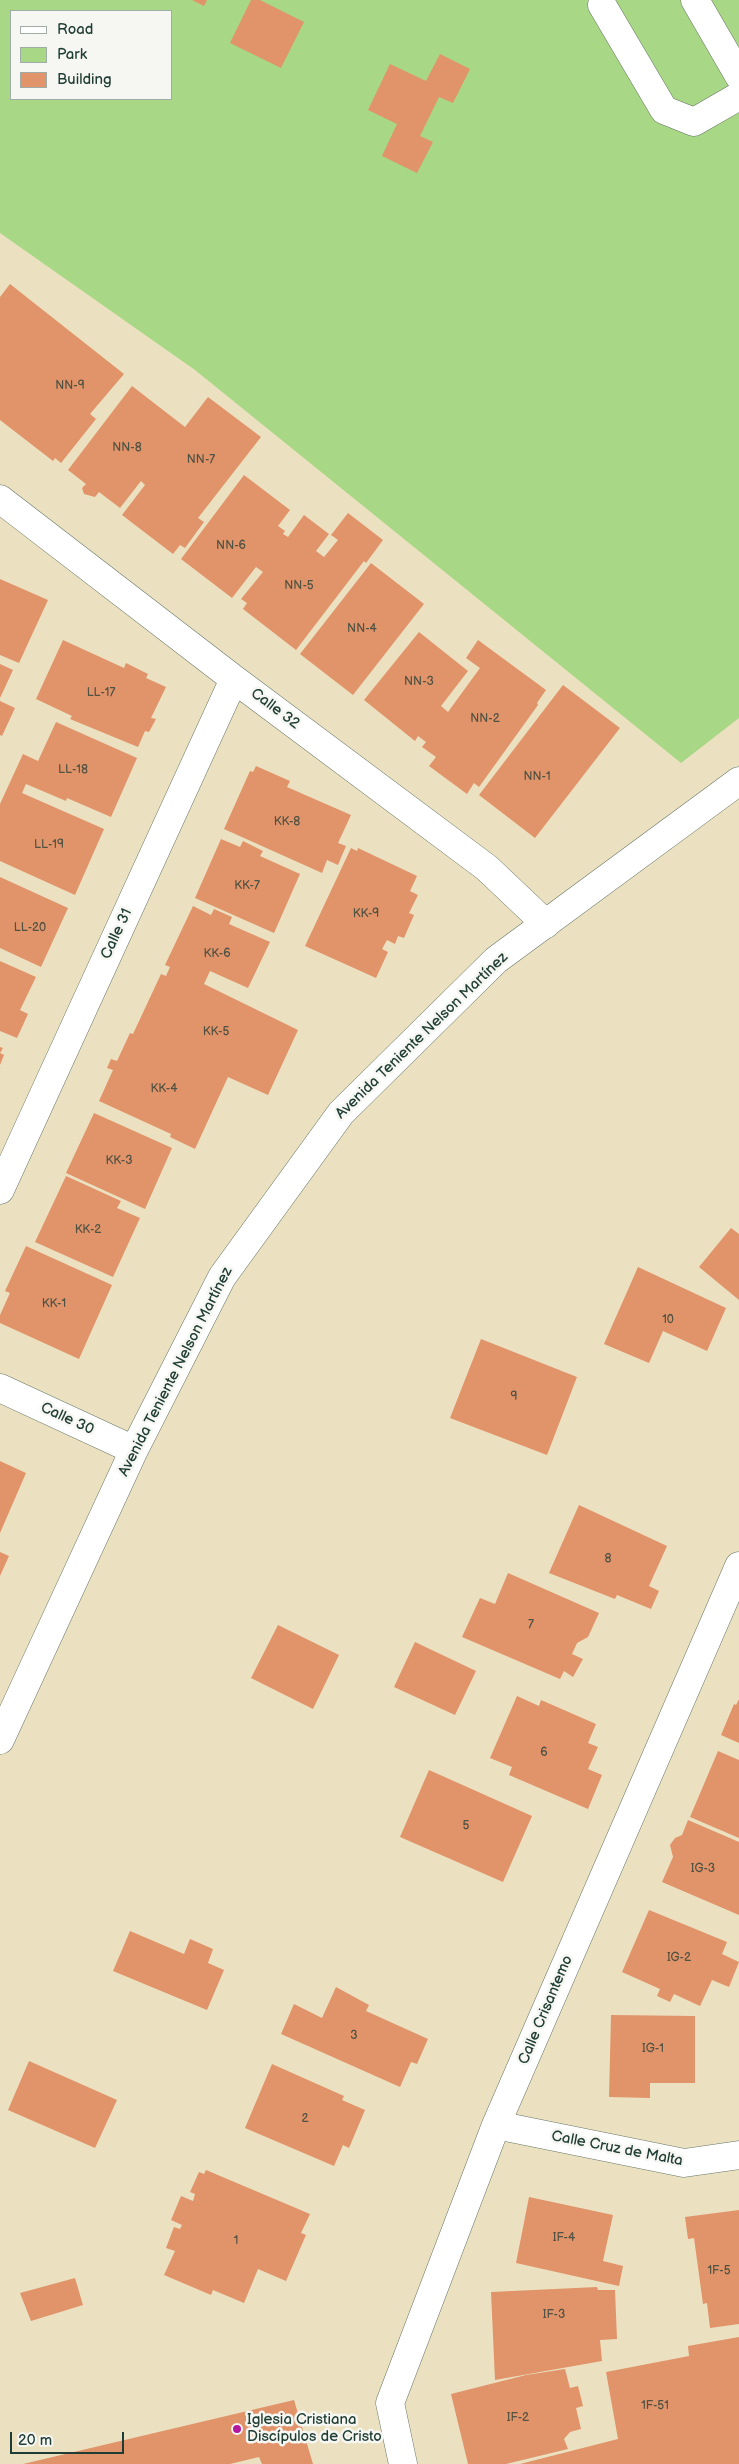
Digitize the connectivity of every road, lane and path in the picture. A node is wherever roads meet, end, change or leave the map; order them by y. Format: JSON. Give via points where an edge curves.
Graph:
{"nodes":[{"id":1,"x":695,"y":0,"type":"edge"},
{"id":2,"x":602,"y":5,"type":"dead end"},
{"id":3,"x":739,"y":76,"type":"edge"},
{"id":4,"x":739,"y":96,"type":"edge"},
{"id":5,"x":0,"y":499,"type":"edge"},
{"id":6,"x":234,"y":679,"type":"junction"},
{"id":7,"x":739,"y":781,"type":"edge"},
{"id":8,"x":546,"y":924,"type":"junction"},
{"id":9,"x":0,"y":1190,"type":"edge"},
{"id":10,"x":0,"y":1388,"type":"edge"},
{"id":11,"x":134,"y":1450,"type":"junction"},
{"id":12,"x":739,"y":1566,"type":"edge"},
{"id":13,"x":0,"y":1740,"type":"edge"},
{"id":14,"x":496,"y":2125,"type":"junction"},
{"id":15,"x":739,"y":2155,"type":"edge"},
{"id":16,"x":403,"y":2464,"type":"edge"}],
"edges":[{"from":1,"to":3,"type":"street"},
{"from":2,"to":4,"type":"street","via":[[664,110],[694,122]]},
{"from":5,"to":6,"type":"street","name":"Calle 32"},
{"from":6,"to":8,"type":"street","name":"Calle 32","via":[[487,868]]},
{"from":6,"to":9,"type":"street","name":"Calle 31"},
{"from":7,"to":8,"type":"street","name":"Avenida Teniente Nelson Martínez"},
{"from":8,"to":11,"type":"street","name":"Avenida Teniente Nelson Martínez","via":[[496,960],[341,1113],[222,1277]]},
{"from":10,"to":11,"type":"street","name":"Calle 30"},
{"from":11,"to":13,"type":"street","name":"Avenida Teniente Nelson Martínez"},
{"from":12,"to":14,"type":"street","name":"Calle Crisantemo"},
{"from":14,"to":15,"type":"street","name":"Calle Cruz de Malta","via":[[684,2163]]},
{"from":14,"to":16,"type":"street","name":"Calle Crisantemo","via":[[390,2402]]}]}
